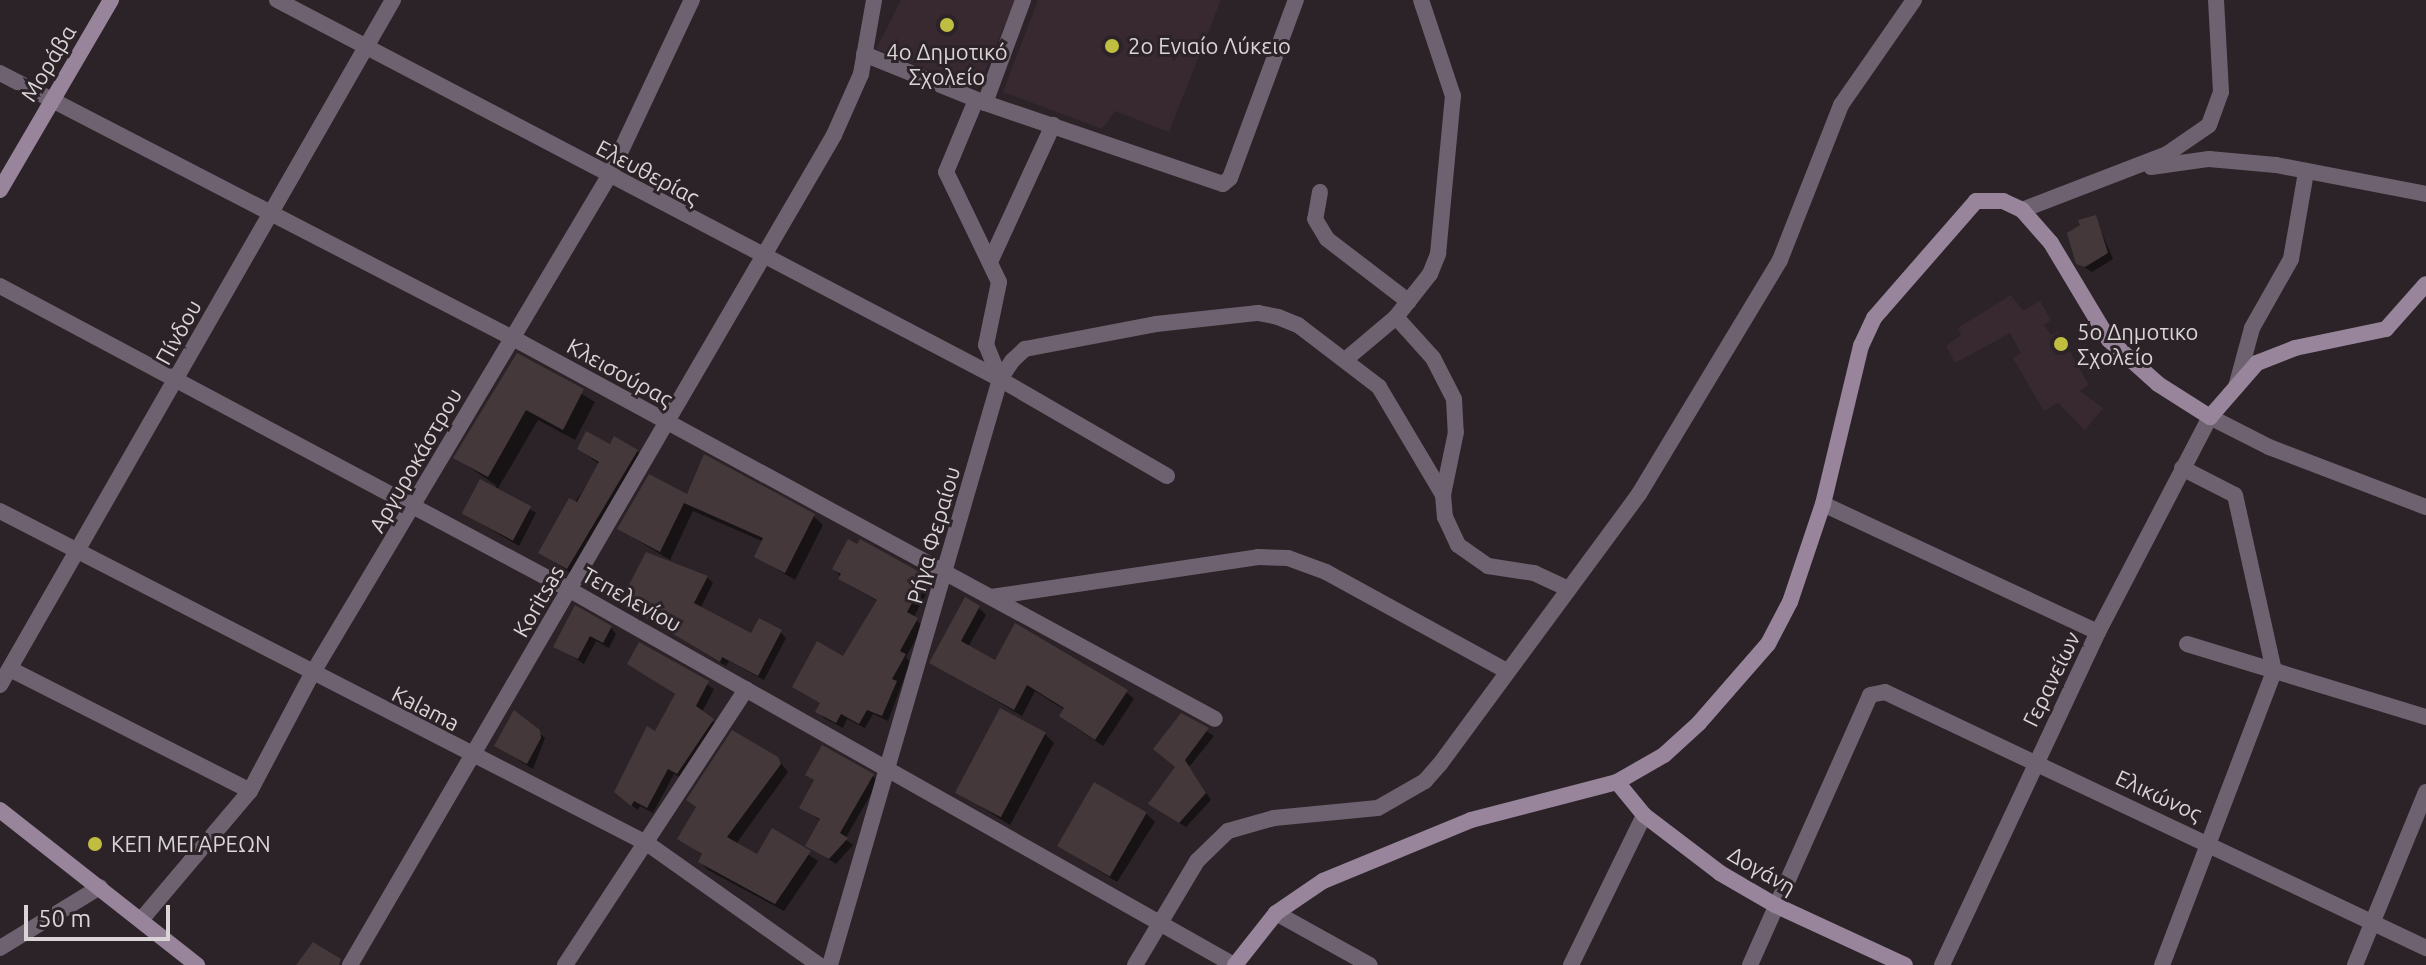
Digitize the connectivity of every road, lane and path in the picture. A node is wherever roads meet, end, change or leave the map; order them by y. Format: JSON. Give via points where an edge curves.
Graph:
{"nodes":[{"id":1,"x":111,"y":0,"type":"edge"},
{"id":2,"x":277,"y":0,"type":"edge"},
{"id":3,"x":393,"y":0,"type":"edge"},
{"id":4,"x":692,"y":0,"type":"edge"},
{"id":5,"x":874,"y":0,"type":"edge"},
{"id":6,"x":1023,"y":0,"type":"edge"},
{"id":7,"x":1296,"y":0,"type":"edge"},
{"id":8,"x":1421,"y":0,"type":"edge"},
{"id":9,"x":1914,"y":0,"type":"edge"},
{"id":10,"x":2216,"y":0,"type":"edge"},
{"id":11,"x":366,"y":47,"type":"junction"},
{"id":12,"x":864,"y":54,"type":"junction"},
{"id":13,"x":0,"y":73,"type":"edge"},
{"id":14,"x":51,"y":99,"type":"junction"},
{"id":15,"x":981,"y":102,"type":"junction"},
{"id":16,"x":1053,"y":125,"type":"junction"},
{"id":17,"x":2122,"y":170,"type":"junction"},
{"id":18,"x":2306,"y":172,"type":"junction"},
{"id":19,"x":609,"y":176,"type":"junction"},
{"id":20,"x":0,"y":190,"type":"edge"},
{"id":21,"x":1320,"y":192,"type":"dead end"},
{"id":22,"x":2426,"y":194,"type":"edge"},
{"id":23,"x":2022,"y":210,"type":"junction"},
{"id":24,"x":270,"y":213,"type":"junction"},
{"id":25,"x":763,"y":259,"type":"junction"},
{"id":26,"x":990,"y":262,"type":"junction"},
{"id":27,"x":2426,"y":284,"type":"edge"},
{"id":28,"x":0,"y":286,"type":"edge"},
{"id":29,"x":1409,"y":302,"type":"junction"},
{"id":30,"x":1396,"y":317,"type":"junction"},
{"id":31,"x":510,"y":340,"type":"junction"},
{"id":32,"x":1345,"y":360,"type":"junction"},
{"id":33,"x":1000,"y":379,"type":"junction"},
{"id":34,"x":176,"y":380,"type":"junction"},
{"id":35,"x":2236,"y":387,"type":"junction"},
{"id":36,"x":2210,"y":417,"type":"junction"},
{"id":37,"x":669,"y":424,"type":"junction"},
{"id":38,"x":2182,"y":468,"type":"junction"},
{"id":39,"x":1167,"y":476,"type":"dead end"},
{"id":40,"x":1443,"y":495,"type":"junction"},
{"id":41,"x":1823,"y":504,"type":"junction"},
{"id":42,"x":415,"y":506,"type":"junction"},
{"id":43,"x":2426,"y":507,"type":"edge"},
{"id":44,"x":0,"y":511,"type":"edge"},
{"id":45,"x":80,"y":551,"type":"junction"},
{"id":46,"x":946,"y":575,"type":"junction"},
{"id":47,"x":1568,"y":589,"type":"junction"},
{"id":48,"x":570,"y":590,"type":"junction"},
{"id":49,"x":991,"y":597,"type":"junction"},
{"id":50,"x":2098,"y":632,"type":"junction"},
{"id":51,"x":2187,"y":644,"type":"dead end"},
{"id":52,"x":10,"y":669,"type":"junction"},
{"id":53,"x":1507,"y":671,"type":"junction"},
{"id":54,"x":2274,"y":671,"type":"junction"},
{"id":55,"x":312,"y":674,"type":"junction"},
{"id":56,"x":0,"y":685,"type":"edge"},
{"id":57,"x":746,"y":689,"type":"junction"},
{"id":58,"x":2426,"y":717,"type":"edge"},
{"id":59,"x":1215,"y":719,"type":"dead end"},
{"id":60,"x":473,"y":756,"type":"junction"},
{"id":61,"x":2036,"y":762,"type":"junction"},
{"id":62,"x":886,"y":769,"type":"junction"},
{"id":63,"x":1617,"y":782,"type":"junction"},
{"id":64,"x":250,"y":791,"type":"junction"},
{"id":65,"x":2426,"y":792,"type":"edge"},
{"id":66,"x":0,"y":810,"type":"edge"},
{"id":67,"x":1644,"y":815,"type":"junction"},
{"id":68,"x":648,"y":844,"type":"junction"},
{"id":69,"x":2211,"y":844,"type":"junction"},
{"id":70,"x":100,"y":887,"type":"junction"},
{"id":71,"x":1775,"y":905,"type":"junction"},
{"id":72,"x":1276,"y":913,"type":"junction"},
{"id":73,"x":141,"y":920,"type":"junction"},
{"id":74,"x":1157,"y":921,"type":"junction"},
{"id":75,"x":2374,"y":922,"type":"junction"},
{"id":76,"x":0,"y":948,"type":"edge"},
{"id":77,"x":2426,"y":948,"type":"edge"},
{"id":78,"x":197,"y":965,"type":"edge"},
{"id":79,"x":350,"y":965,"type":"edge"},
{"id":80,"x":565,"y":965,"type":"edge"},
{"id":81,"x":819,"y":965,"type":"edge"},
{"id":82,"x":830,"y":965,"type":"edge"},
{"id":83,"x":1135,"y":965,"type":"edge"},
{"id":84,"x":1234,"y":965,"type":"edge"},
{"id":85,"x":1370,"y":965,"type":"edge"},
{"id":86,"x":1571,"y":965,"type":"edge"},
{"id":87,"x":1750,"y":965,"type":"edge"},
{"id":88,"x":1905,"y":965,"type":"edge"},
{"id":89,"x":1942,"y":965,"type":"edge"},
{"id":90,"x":2162,"y":965,"type":"edge"},
{"id":91,"x":2355,"y":965,"type":"edge"}],
"edges":[{"from":1,"to":14,"type":"street","name":"Μοράβα"},
{"from":2,"to":11,"type":"street","name":"Ελευθερίας"},
{"from":3,"to":11,"type":"street","name":"Πίνδου"},
{"from":4,"to":19,"type":"street","name":"Αργυροκάστρου"},
{"from":5,"to":12,"type":"street","name":"Koritsas"},
{"from":6,"to":15,"type":"street"},
{"from":7,"to":16,"type":"street","via":[[1223,184]]},
{"from":8,"to":29,"type":"street","via":[[1453,96],[1453,117],[1443,169],[1438,254]]},
{"from":9,"to":47,"type":"street","via":[[1841,105],[1797,223],[1759,297],[1639,494]]},
{"from":10,"to":17,"type":"street","via":[[2221,92],[2209,125],[2167,154]]},
{"from":11,"to":19,"type":"street","name":"Ελευθερίας"},
{"from":11,"to":24,"type":"street","name":"Πίνδου"},
{"from":12,"to":15,"type":"street"},
{"from":12,"to":25,"type":"street","name":"Koritsas","via":[[834,135]]},
{"from":13,"to":14,"type":"street","name":"Κλεισούρας"},
{"from":14,"to":20,"type":"street","name":"Μοράβα"},
{"from":14,"to":24,"type":"street","name":"Κλεισούρας"},
{"from":15,"to":16,"type":"street"},
{"from":15,"to":26,"type":"street","via":[[946,172]]},
{"from":16,"to":26,"type":"street"},
{"from":17,"to":18,"type":"street","via":[[2209,159]]},
{"from":17,"to":23,"type":"street"},
{"from":18,"to":22,"type":"street"},
{"from":18,"to":35,"type":"street","via":[[2291,259],[2247,338]]},
{"from":19,"to":25,"type":"street","name":"Ελευθερίας"},
{"from":19,"to":31,"type":"street","name":"Αργυροκάστρου"},
{"from":21,"to":29,"type":"street","via":[[1315,219],[1327,239]]},
{"from":23,"to":36,"type":"street","via":[[2051,243],[2109,340],[2140,370]]},
{"from":23,"to":41,"type":"street","via":[[2003,201],[1976,201],[1927,251],[1874,318],[1861,346]]},
{"from":24,"to":31,"type":"street","name":"Κλεισούρας"},
{"from":24,"to":34,"type":"street","name":"Πίνδου"},
{"from":25,"to":33,"type":"street","name":"Ελευθερίας"},
{"from":25,"to":37,"type":"street","name":"Koritsas"},
{"from":26,"to":33,"type":"street","via":[[998,294],[986,345]]},
{"from":27,"to":35,"type":"street","via":[[2386,329],[2275,354],[2257,363]]},
{"from":28,"to":34,"type":"street","name":"Τεπελενίου"},
{"from":29,"to":30,"type":"street"},
{"from":30,"to":32,"type":"street"},
{"from":30,"to":40,"type":"street","via":[[1433,358],[1454,399],[1456,432]]},
{"from":31,"to":37,"type":"street","name":"Κλεισούρας"},
{"from":31,"to":42,"type":"street","name":"Αργυροκάστρου"},
{"from":32,"to":33,"type":"street","via":[[1298,325],[1258,313],[1156,324],[1025,349]]},
{"from":32,"to":40,"type":"street","via":[[1379,387]]},
{"from":33,"to":39,"type":"street","name":"Ελευθερίας"},
{"from":33,"to":46,"type":"street","name":"Ρήγα Φεραίου"},
{"from":34,"to":42,"type":"street","name":"Τεπελενίου"},
{"from":34,"to":45,"type":"street","name":"Πίνδου"},
{"from":35,"to":36,"type":"street"},
{"from":36,"to":38,"type":"street","name":"Γερανείων"},
{"from":36,"to":43,"type":"street","via":[[2269,447]]},
{"from":37,"to":46,"type":"street","name":"Κλεισούρας"},
{"from":37,"to":48,"type":"street","name":"Koritsas"},
{"from":38,"to":50,"type":"street","name":"Γερανείων"},
{"from":38,"to":54,"type":"street","via":[[2235,495]]},
{"from":40,"to":47,"type":"street","via":[[1449,528],[1458,545],[1475,558],[1501,570],[1534,573]]},
{"from":41,"to":50,"type":"street"},
{"from":41,"to":63,"type":"street","via":[[1790,602],[1768,644],[1676,745]]},
{"from":42,"to":48,"type":"street","name":"Τεπελενίου"},
{"from":42,"to":55,"type":"street","name":"Αργυροκάστρου"},
{"from":44,"to":45,"type":"street","name":"Kalama"},
{"from":45,"to":52,"type":"street","name":"Πίνδου"},
{"from":45,"to":55,"type":"street","name":"Kalama"},
{"from":46,"to":49,"type":"street","name":"Κλεισούρας"},
{"from":46,"to":62,"type":"street","name":"Ρήγα Φεραίου"},
{"from":47,"to":53,"type":"street"},
{"from":48,"to":57,"type":"street","name":"Τεπελενίου"},
{"from":48,"to":60,"type":"street","name":"Koritsas"},
{"from":49,"to":53,"type":"street","via":[[1258,557],[1288,558],[1326,572]]},
{"from":49,"to":59,"type":"street","name":"Κλεισούρας"},
{"from":50,"to":61,"type":"street","name":"Γερανείων"},
{"from":51,"to":54,"type":"street"},
{"from":52,"to":56,"type":"street","name":"Πίνδου"},
{"from":52,"to":64,"type":"street"},
{"from":53,"to":74,"type":"street","via":[[1425,781],[1378,808],[1274,818],[1228,831],[1197,861]]},
{"from":54,"to":58,"type":"street"},
{"from":54,"to":69,"type":"street"},
{"from":55,"to":60,"type":"street","name":"Kalama"},
{"from":55,"to":64,"type":"street","name":"Αργυροκάστρου"},
{"from":57,"to":62,"type":"street","name":"Τεπελενίου"},
{"from":57,"to":68,"type":"street"},
{"from":60,"to":68,"type":"street","name":"Kalama"},
{"from":60,"to":79,"type":"street","name":"Koritsas"},
{"from":61,"to":69,"type":"street","name":"Ελικώνος"},
{"from":61,"to":71,"type":"street","name":"Ελικώνος","via":[[1885,692],[1870,695]]},
{"from":61,"to":89,"type":"street","name":"Γερανείων"},
{"from":62,"to":74,"type":"street","name":"Τεπελενίου"},
{"from":62,"to":82,"type":"street","name":"Ρήγα Φεραίου"},
{"from":63,"to":67,"type":"street","name":"Δογάνη"},
{"from":63,"to":72,"type":"street","via":[[1513,807],[1443,831],[1323,881]]},
{"from":64,"to":73,"type":"street","name":"Αργυροκάστρου"},
{"from":65,"to":75,"type":"street"},
{"from":66,"to":70,"type":"street"},
{"from":67,"to":71,"type":"street","name":"Δογάνη","via":[[1720,873]]},
{"from":67,"to":86,"type":"street"},
{"from":68,"to":80,"type":"street"},
{"from":68,"to":81,"type":"street","name":"Kalama","via":[[795,953]]},
{"from":69,"to":75,"type":"street","name":"Ελικώνος"},
{"from":69,"to":90,"type":"street"},
{"from":70,"to":73,"type":"street"},
{"from":70,"to":76,"type":"street"},
{"from":71,"to":87,"type":"street"},
{"from":71,"to":88,"type":"street","name":"Δογάνη"},
{"from":72,"to":84,"type":"street"},
{"from":72,"to":85,"type":"street"},
{"from":73,"to":78,"type":"street"},
{"from":74,"to":83,"type":"street"},
{"from":74,"to":84,"type":"street","name":"Τεπελενίου"},
{"from":75,"to":77,"type":"street","name":"Ελικώνος"},
{"from":75,"to":91,"type":"street"}]}
